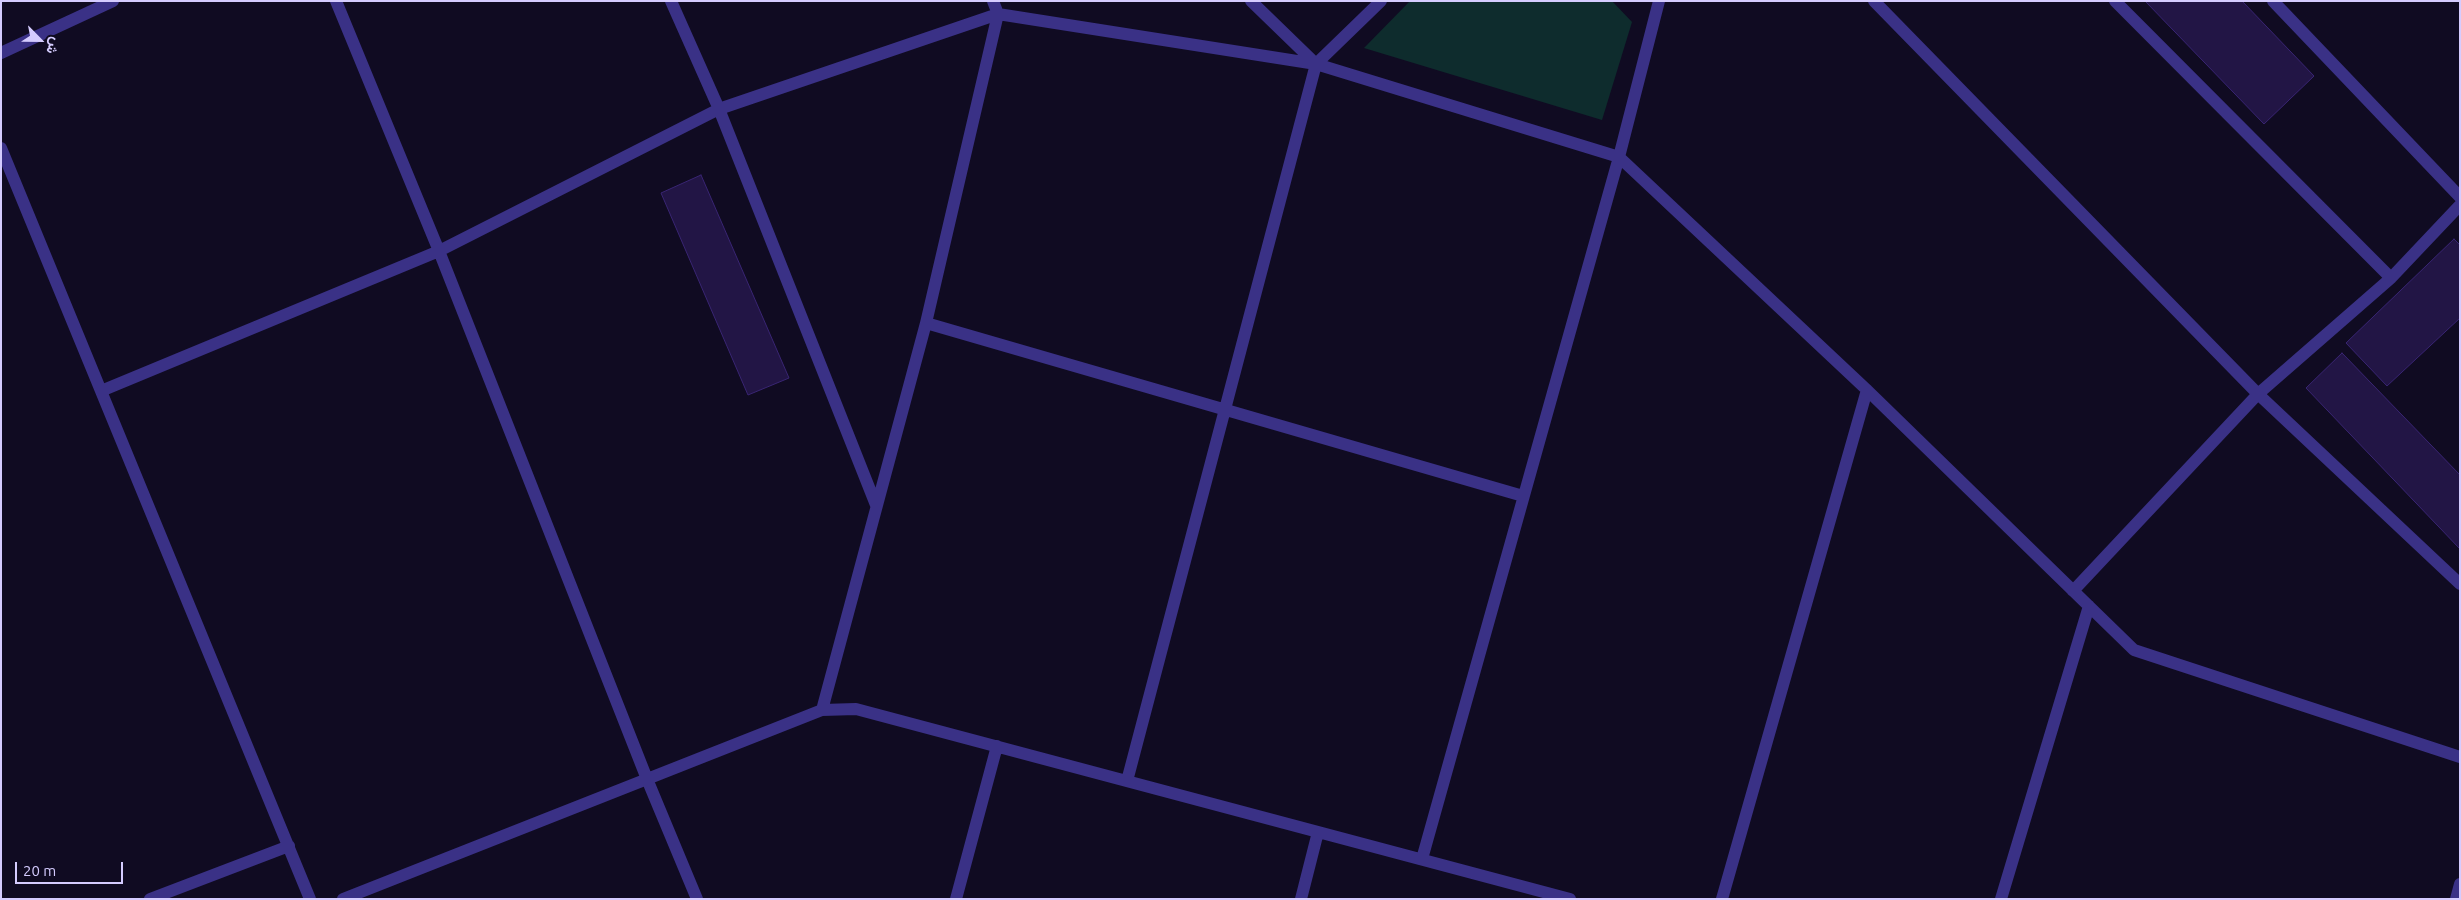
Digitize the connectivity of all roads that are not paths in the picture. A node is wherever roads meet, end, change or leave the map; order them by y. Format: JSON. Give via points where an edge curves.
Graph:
{"nodes":[{"id":1,"x":113,"y":1,"type":"edge"},
{"id":2,"x":336,"y":1,"type":"edge"},
{"id":3,"x":671,"y":1,"type":"edge"},
{"id":4,"x":993,"y":1,"type":"edge"},
{"id":5,"x":1251,"y":1,"type":"edge"},
{"id":6,"x":1381,"y":1,"type":"edge"},
{"id":7,"x":1874,"y":1,"type":"edge"},
{"id":8,"x":2115,"y":1,"type":"edge"},
{"id":9,"x":2273,"y":1,"type":"edge"},
{"id":10,"x":1655,"y":4,"type":"edge"},
{"id":11,"x":998,"y":14,"type":"junction"},
{"id":12,"x":1,"y":53,"type":"edge"},
{"id":13,"x":1316,"y":64,"type":"junction"},
{"id":14,"x":719,"y":109,"type":"junction"},
{"id":15,"x":1,"y":148,"type":"edge"},
{"id":16,"x":1619,"y":157,"type":"junction"},
{"id":17,"x":2460,"y":197,"type":"edge"},
{"id":18,"x":2460,"y":205,"type":"edge"},
{"id":19,"x":438,"y":251,"type":"junction"},
{"id":20,"x":2391,"y":278,"type":"junction"},
{"id":21,"x":926,"y":323,"type":"junction"},
{"id":22,"x":1868,"y":390,"type":"junction"},
{"id":23,"x":101,"y":391,"type":"junction"},
{"id":24,"x":2258,"y":394,"type":"junction"},
{"id":25,"x":1225,"y":410,"type":"junction"},
{"id":26,"x":1523,"y":496,"type":"junction"},
{"id":27,"x":876,"y":505,"type":"junction"},
{"id":28,"x":2460,"y":584,"type":"edge"},
{"id":29,"x":2073,"y":591,"type":"junction"},
{"id":30,"x":2089,"y":606,"type":"junction"},
{"id":31,"x":822,"y":710,"type":"junction"},
{"id":32,"x":997,"y":746,"type":"junction"},
{"id":33,"x":2460,"y":757,"type":"edge"},
{"id":34,"x":647,"y":779,"type":"junction"},
{"id":35,"x":1127,"y":780,"type":"junction"},
{"id":36,"x":1318,"y":832,"type":"junction"},
{"id":37,"x":289,"y":846,"type":"junction"},
{"id":38,"x":1422,"y":859,"type":"junction"},
{"id":39,"x":2460,"y":884,"type":"edge"},
{"id":40,"x":1541,"y":895,"type":"edge"},
{"id":41,"x":150,"y":899,"type":"edge"},
{"id":42,"x":310,"y":899,"type":"edge"},
{"id":43,"x":343,"y":899,"type":"edge"},
{"id":44,"x":697,"y":899,"type":"edge"},
{"id":45,"x":956,"y":899,"type":"edge"},
{"id":46,"x":1301,"y":899,"type":"edge"},
{"id":47,"x":1570,"y":899,"type":"edge"},
{"id":48,"x":1722,"y":899,"type":"edge"},
{"id":49,"x":2001,"y":899,"type":"edge"},
{"id":50,"x":2456,"y":899,"type":"edge"}],
"edges":[{"from":1,"to":12,"type":"street"},
{"from":2,"to":19,"type":"street"},
{"from":3,"to":14,"type":"street"},
{"from":4,"to":11,"type":"street"},
{"from":5,"to":13,"type":"street"},
{"from":6,"to":13,"type":"street"},
{"from":7,"to":24,"type":"street"},
{"from":8,"to":20,"type":"street"},
{"from":9,"to":17,"type":"street"},
{"from":10,"to":16,"type":"street"},
{"from":11,"to":13,"type":"street"},
{"from":11,"to":14,"type":"street"},
{"from":11,"to":21,"type":"street"},
{"from":13,"to":16,"type":"street"},
{"from":13,"to":25,"type":"street"},
{"from":14,"to":19,"type":"street"},
{"from":14,"to":27,"type":"street"},
{"from":15,"to":23,"type":"street"},
{"from":16,"to":22,"type":"street"},
{"from":16,"to":26,"type":"street"},
{"from":18,"to":20,"type":"street"},
{"from":19,"to":23,"type":"street"},
{"from":19,"to":34,"type":"street"},
{"from":20,"to":24,"type":"street"},
{"from":21,"to":25,"type":"street"},
{"from":21,"to":27,"type":"street"},
{"from":22,"to":29,"type":"street"},
{"from":22,"to":48,"type":"street"},
{"from":23,"to":37,"type":"street"},
{"from":24,"to":28,"type":"street"},
{"from":24,"to":29,"type":"street"},
{"from":25,"to":26,"type":"street"},
{"from":25,"to":35,"type":"street"},
{"from":26,"to":38,"type":"street"},
{"from":27,"to":31,"type":"street"},
{"from":29,"to":30,"type":"street"},
{"from":30,"to":33,"type":"street","via":[[2134,650]]},
{"from":30,"to":49,"type":"street"},
{"from":31,"to":32,"type":"street","via":[[856,709]]},
{"from":31,"to":34,"type":"street"},
{"from":32,"to":35,"type":"street"},
{"from":32,"to":45,"type":"street"},
{"from":34,"to":43,"type":"street"},
{"from":34,"to":44,"type":"street"},
{"from":35,"to":36,"type":"street"},
{"from":36,"to":38,"type":"street"},
{"from":36,"to":46,"type":"street"},
{"from":37,"to":41,"type":"street"},
{"from":37,"to":42,"type":"street"},
{"from":38,"to":40,"type":"street"},
{"from":39,"to":50,"type":"street"},
{"from":40,"to":47,"type":"street"}]}
